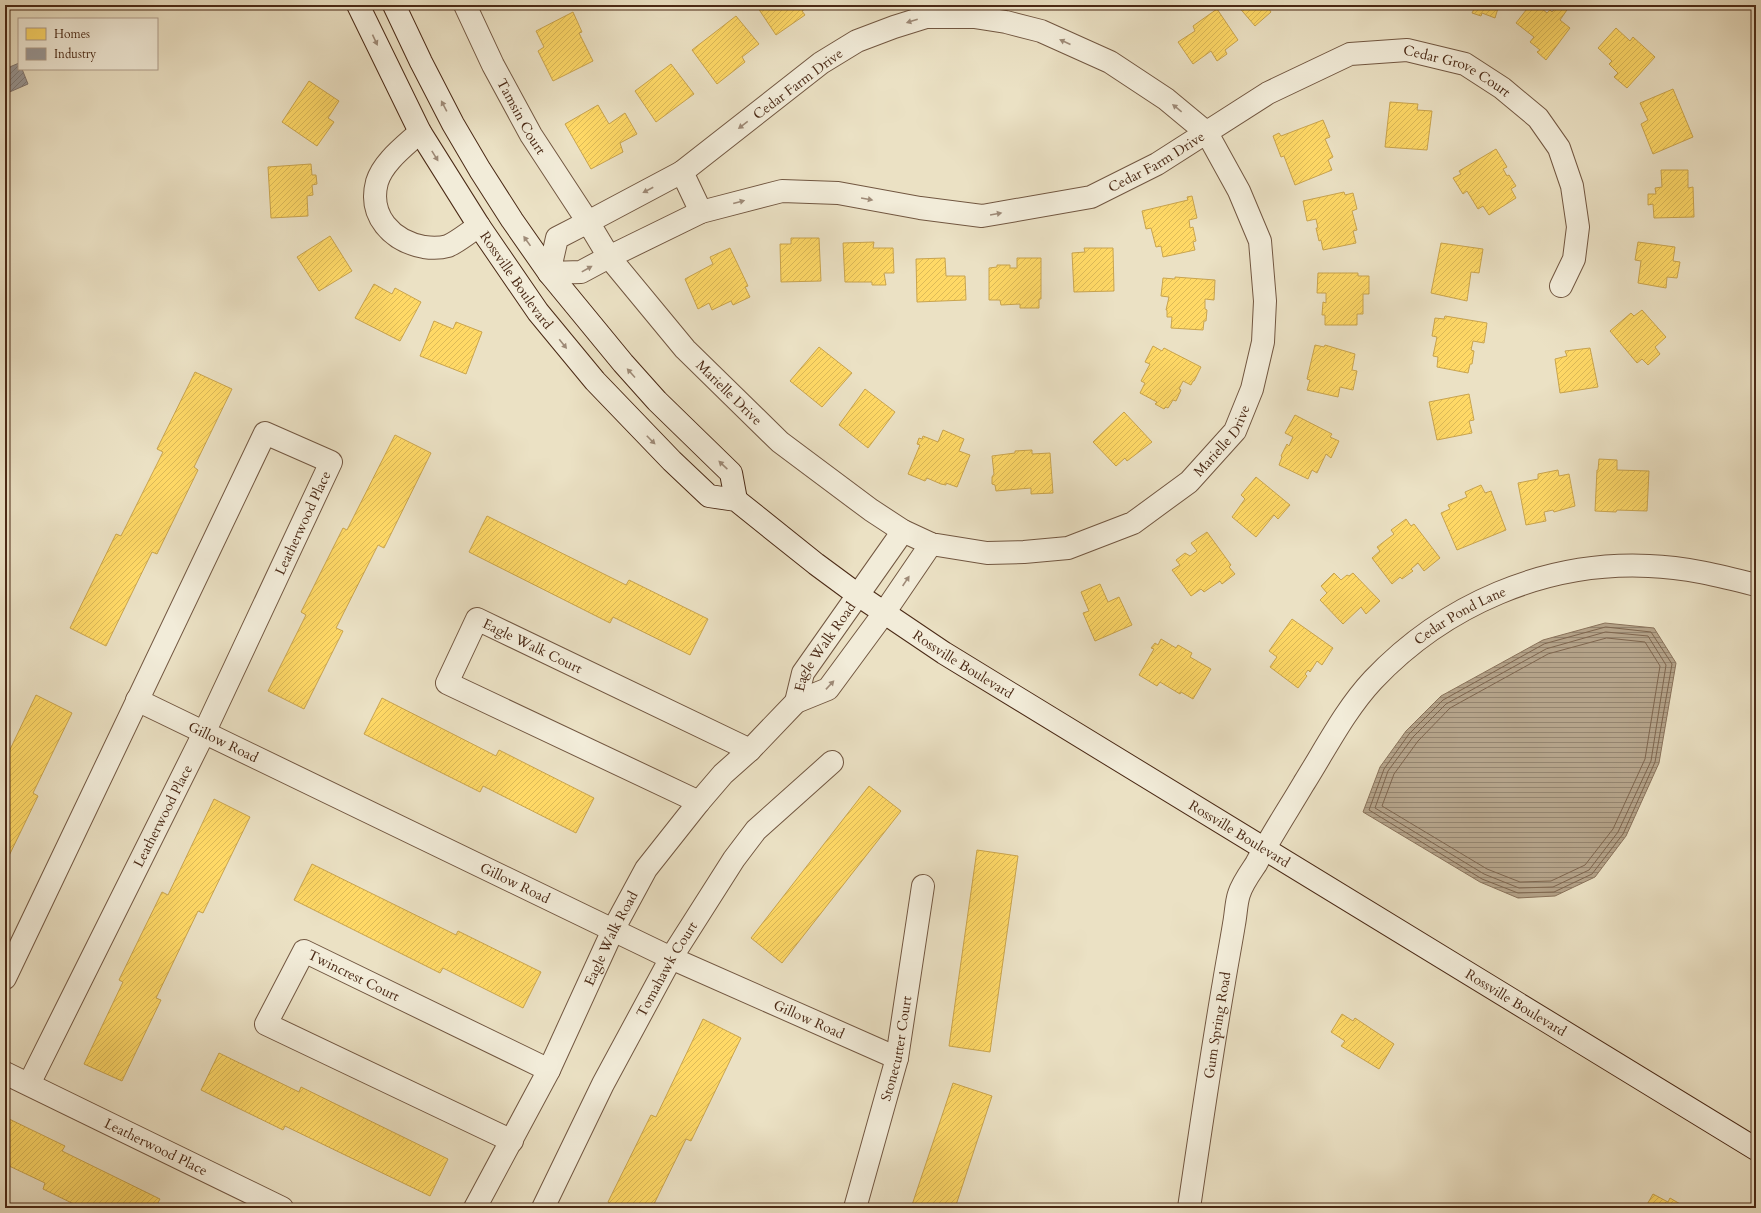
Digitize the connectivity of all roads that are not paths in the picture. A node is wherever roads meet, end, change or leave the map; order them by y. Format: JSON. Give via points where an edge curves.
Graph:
{"nodes":[{"id":1,"x":358,"y":5,"type":"edge"},
{"id":2,"x":394,"y":5,"type":"edge"},
{"id":3,"x":465,"y":5,"type":"edge"},
{"id":4,"x":1003,"y":5,"type":"edge"},
{"id":5,"x":939,"y":11,"type":"edge"},
{"id":6,"x":1014,"y":24,"type":"junction"},
{"id":7,"x":420,"y":132,"type":"junction"},
{"id":8,"x":1207,"y":133,"type":"junction"},
{"id":9,"x":682,"y":172,"type":"junction"},
{"id":10,"x":702,"y":212,"type":"junction"},
{"id":11,"x":588,"y":222,"type":"junction"},
{"id":12,"x":479,"y":226,"type":"junction"},
{"id":13,"x":609,"y":257,"type":"junction"},
{"id":14,"x":549,"y":273,"type":"junction"},
{"id":15,"x":1561,"y":286,"type":"dead end"},
{"id":16,"x":736,"y":500,"type":"junction"},
{"id":17,"x":903,"y":531,"type":"junction"},
{"id":18,"x":931,"y":544,"type":"junction"},
{"id":19,"x":1756,"y":584,"type":"edge"},
{"id":20,"x":858,"y":595,"type":"junction"},
{"id":21,"x":884,"y":613,"type":"junction"},
{"id":22,"x":137,"y":700,"type":"junction"},
{"id":23,"x":796,"y":702,"type":"junction"},
{"id":24,"x":204,"y":733,"type":"junction"},
{"id":25,"x":750,"y":750,"type":"junction"},
{"id":26,"x":832,"y":762,"type":"dead end"},
{"id":27,"x":699,"y":802,"type":"junction"},
{"id":28,"x":1265,"y":848,"type":"junction"},
{"id":29,"x":923,"y":886,"type":"dead end"},
{"id":30,"x":613,"y":930,"type":"junction"},
{"id":31,"x":671,"y":958,"type":"junction"},
{"id":32,"x":5,"y":978,"type":"edge"},
{"id":33,"x":897,"y":1058,"type":"junction"},
{"id":34,"x":550,"y":1070,"type":"junction"},
{"id":35,"x":5,"y":1073,"type":"edge"},
{"id":36,"x":29,"y":1084,"type":"junction"},
{"id":37,"x":512,"y":1141,"type":"junction"},
{"id":38,"x":1756,"y":1148,"type":"edge"},
{"id":39,"x":282,"y":1208,"type":"edge"},
{"id":40,"x":475,"y":1208,"type":"edge"},
{"id":41,"x":544,"y":1208,"type":"edge"},
{"id":42,"x":855,"y":1208,"type":"edge"},
{"id":43,"x":1189,"y":1208,"type":"edge"}],
"edges":[{"from":1,"to":7,"type":"street","name":"Rossville Boulevard","one_way":true},
{"from":14,"to":2,"type":"street","one_way":true,"via":[[512,220],[461,137]]},
{"from":3,"to":11,"type":"street","name":"Tamsin Court","via":[[493,65],[531,135]]},
{"from":4,"to":6,"type":"street"},
{"from":5,"to":6,"type":"street","name":"Cedar Farm Drive"},
{"from":5,"to":9,"type":"street","name":"Cedar Farm Drive","one_way":true,"via":[[856,41],[821,63]]},
{"from":8,"to":6,"type":"street","name":"Cedar Farm Drive","one_way":true,"via":[[1166,99],[1110,62],[1041,31]]},
{"from":7,"to":12,"type":"street","name":"Rossville Boulevard","one_way":true},
{"from":7,"to":12,"type":"street","via":[[394,156],[377,182],[378,212],[384,226],[397,237],[413,245],[430,248],[448,246]]},
{"from":10,"to":8,"type":"street","name":"Cedar Farm Drive","one_way":true,"via":[[782,191],[838,193],[982,216],[1091,197],[1157,164]]},
{"from":8,"to":15,"type":"street","name":"Cedar Grove Court","via":[[1268,93],[1350,54],[1407,50],[1465,64],[1502,88],[1538,118],[1559,148],[1572,186],[1578,227],[1574,259]]},
{"from":8,"to":18,"type":"street","name":"Marielle Drive","via":[[1238,191],[1260,241],[1265,301],[1263,342],[1252,389],[1235,431],[1189,482],[1133,523],[1068,548],[987,553]]},
{"from":9,"to":10,"type":"street"},
{"from":9,"to":11,"type":"street","name":"Cedar Farm Drive","one_way":true},
{"from":10,"to":13,"type":"street","name":"Cedar Farm Drive"},
{"from":11,"to":13,"type":"street","name":"Marielle Drive"},
{"from":11,"to":14,"type":"street","name":"Cedar Farm Drive","via":[[558,238]]},
{"from":12,"to":16,"type":"street","name":"Rossville Boulevard","one_way":true,"via":[[538,312],[622,410],[709,496]]},
{"from":14,"to":13,"type":"street","name":"Cedar Farm Drive","one_way":true,"via":[[581,272]]},
{"from":13,"to":17,"type":"street","name":"Marielle Drive","via":[[685,349],[780,442]]},
{"from":16,"to":14,"type":"street","one_way":true,"via":[[731,473],[623,364]]},
{"from":16,"to":20,"type":"street","name":"Rossville Boulevard"},
{"from":17,"to":18,"type":"street","name":"Marielle Drive"},
{"from":17,"to":20,"type":"street"},
{"from":21,"to":18,"type":"street","one_way":true},
{"from":19,"to":28,"type":"street","name":"Cedar Pond Lane","via":[[1687,570],[1649,566],[1608,566],[1569,571],[1530,581],[1492,595],[1455,614],[1422,636],[1372,681],[1335,732]]},
{"from":20,"to":21,"type":"street","name":"Rossville Boulevard"},
{"from":20,"to":23,"type":"street","name":"Eagle Walk Road","via":[[803,673]]},
{"from":23,"to":21,"type":"street","name":"Eagle Walk Road","one_way":true,"via":[[828,689]]},
{"from":21,"to":28,"type":"street","name":"Rossville Boulevard","via":[[951,657]]},
{"from":22,"to":24,"type":"street","name":"Gillow Road"},
{"from":22,"to":24,"type":"street","name":"Leatherwood Place","via":[[265,433],[332,462]]},
{"from":22,"to":32,"type":"street","name":"Leatherwood Place"},
{"from":23,"to":25,"type":"street","name":"Eagle Walk Road"},
{"from":24,"to":30,"type":"street","name":"Gillow Road"},
{"from":24,"to":36,"type":"street","name":"Leatherwood Place"},
{"from":25,"to":27,"type":"street","name":"Eagle Walk Road","via":[[723,774]]},
{"from":25,"to":27,"type":"street","name":"Eagle Walk Court","via":[[477,620],[448,683]]},
{"from":26,"to":31,"type":"street","name":"Tomahawk Court","via":[[756,830],[734,859]]},
{"from":27,"to":30,"type":"street","name":"Eagle Walk Road","via":[[646,869]]},
{"from":28,"to":38,"type":"street","name":"Rossville Boulevard"},
{"from":28,"to":43,"type":"street","name":"Gum Spring Road","via":[[1239,893]]},
{"from":29,"to":33,"type":"street","name":"Stonecutter Court"},
{"from":30,"to":31,"type":"street","name":"Gillow Road"},
{"from":30,"to":34,"type":"street","name":"Eagle Walk Road"},
{"from":31,"to":33,"type":"street","name":"Gillow Road"},
{"from":31,"to":41,"type":"street","name":"Tomahawk Court","via":[[603,1084]]},
{"from":33,"to":42,"type":"street","name":"Stonecutter Court"},
{"from":34,"to":37,"type":"street","name":"Eagle Walk Road"},
{"from":34,"to":37,"type":"street","name":"Twincrest Court","via":[[304,951],[266,1024]]},
{"from":35,"to":36,"type":"street","name":"Leatherwood Place"},
{"from":36,"to":39,"type":"street","name":"Leatherwood Place"},
{"from":37,"to":40,"type":"street","name":"Eagle Walk Road"}]}
